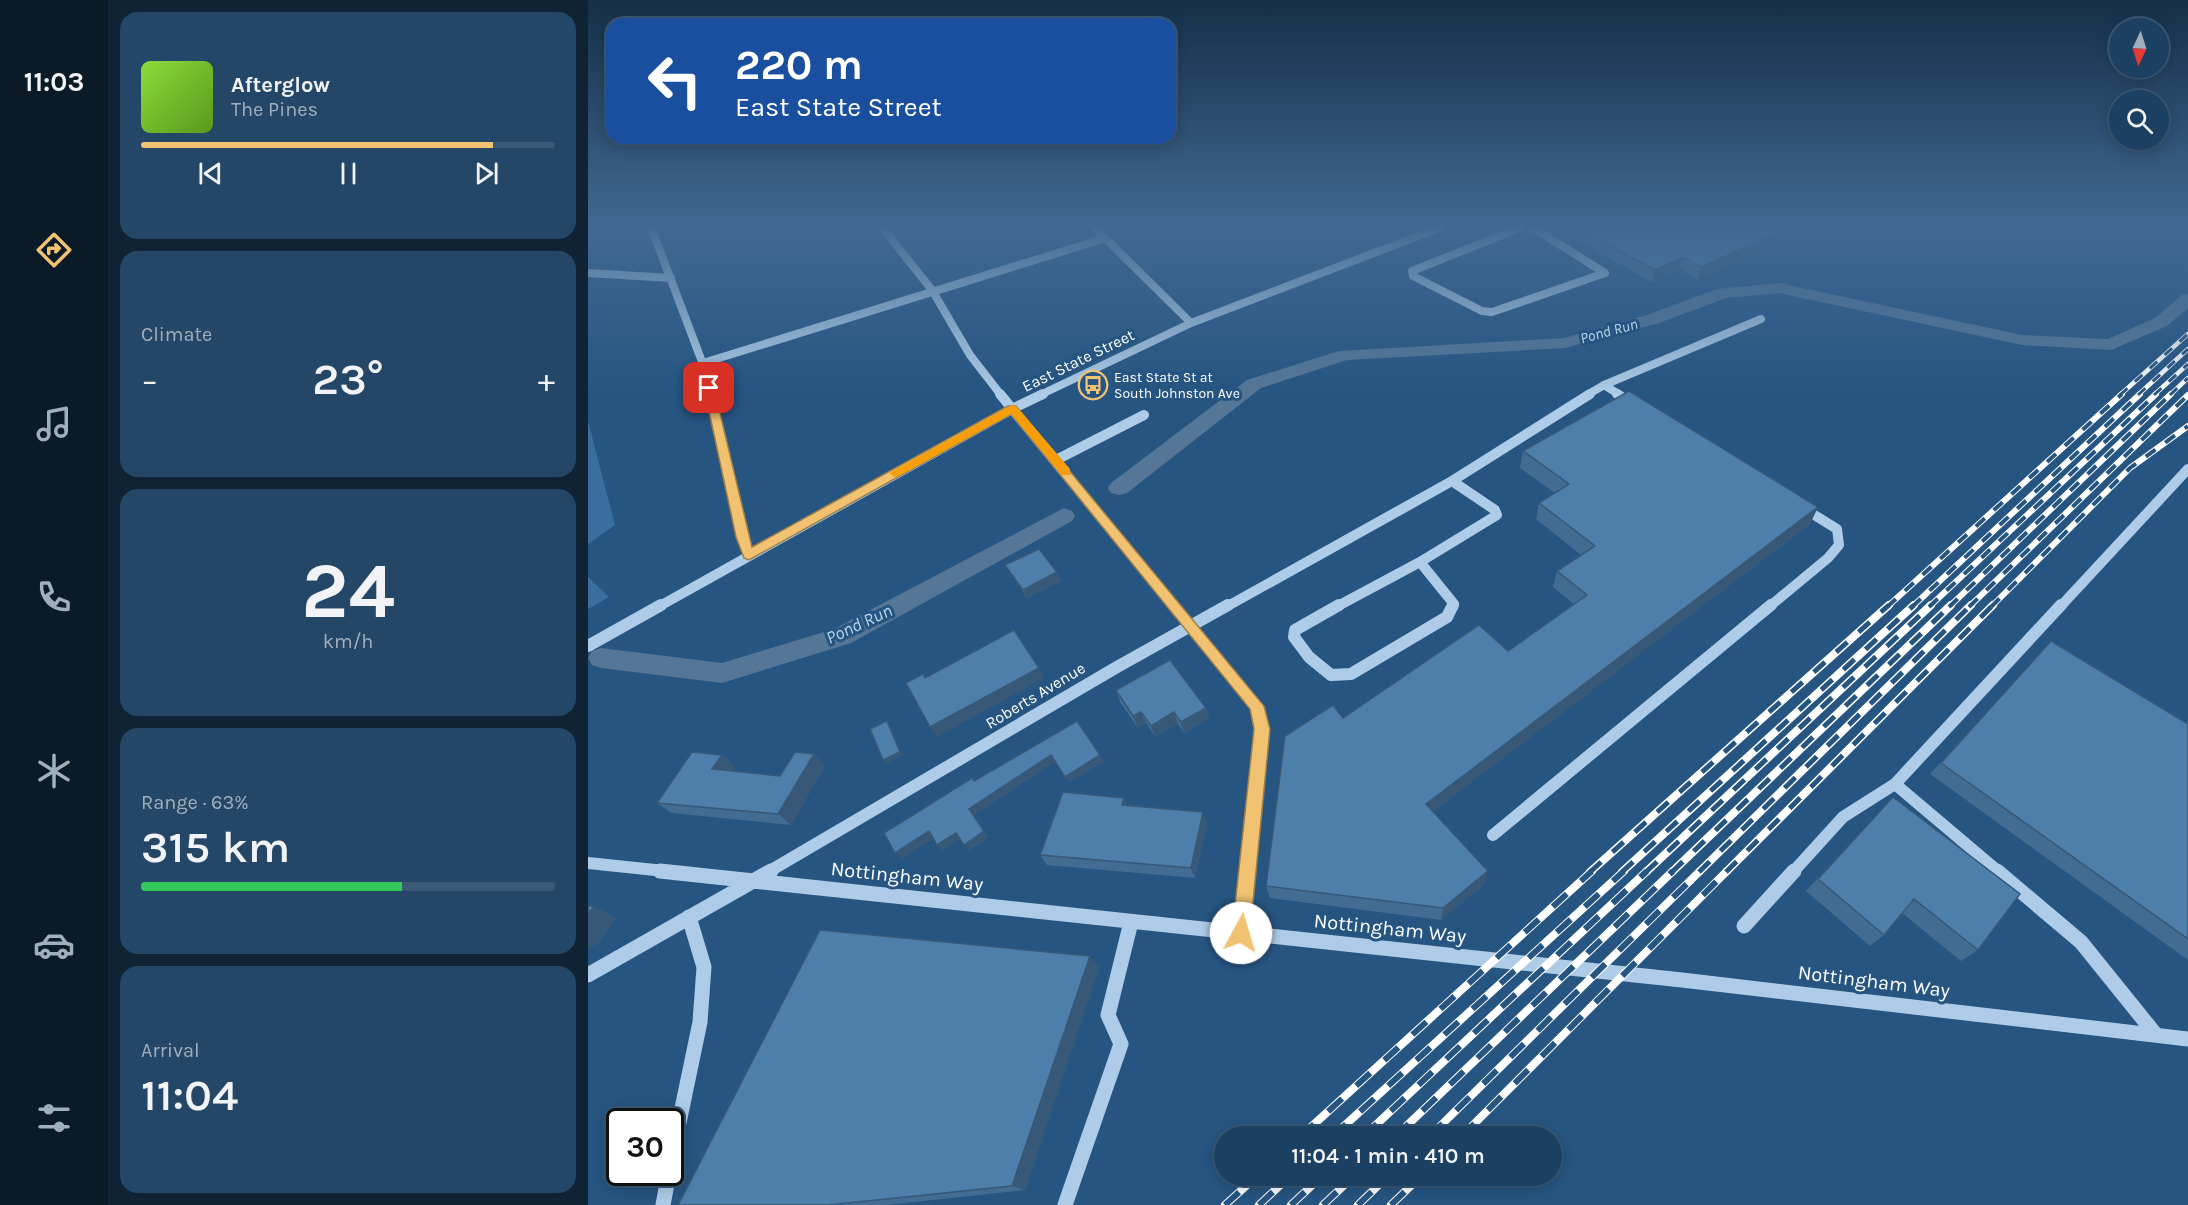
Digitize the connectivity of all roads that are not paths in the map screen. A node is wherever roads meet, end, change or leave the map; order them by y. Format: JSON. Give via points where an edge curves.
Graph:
{"nodes":[{"id":1,"x":673,"y":283,"type":"edge"},
{"id":2,"x":927,"y":283,"type":"edge"},
{"id":3,"x":955,"y":283,"type":"edge"},
{"id":4,"x":1151,"y":283,"type":"edge"},
{"id":5,"x":1294,"y":283,"type":"edge"},
{"id":6,"x":1427,"y":283,"type":"edge"},
{"id":7,"x":1575,"y":283,"type":"edge"},
{"id":8,"x":932,"y":290,"type":"junction"},
{"id":9,"x":1761,"y":319,"type":"dead end"},
{"id":10,"x":1191,"y":323,"type":"junction"},
{"id":11,"x":703,"y":363,"type":"junction"},
{"id":12,"x":1604,"y":386,"type":"junction"},
{"id":13,"x":1012,"y":409,"type":"junction"},
{"id":14,"x":1644,"y":410,"type":"edge"},
{"id":15,"x":1144,"y":416,"type":"dead end"},
{"id":16,"x":1056,"y":460,"type":"junction"},
{"id":17,"x":2188,"y":470,"type":"edge"},
{"id":18,"x":1452,"y":481,"type":"junction"},
{"id":19,"x":1796,"y":504,"type":"edge"},
{"id":20,"x":749,"y":555,"type":"junction"},
{"id":21,"x":1417,"y":564,"type":"junction"},
{"id":22,"x":1191,"y":626,"type":"junction"},
{"id":23,"x":588,"y":646,"type":"edge"},
{"id":24,"x":1895,"y":784,"type":"junction"},
{"id":25,"x":1493,"y":835,"type":"dead end"},
{"id":26,"x":588,"y":863,"type":"edge"},
{"id":27,"x":753,"y":881,"type":"junction"},
{"id":28,"x":689,"y":917,"type":"junction"},
{"id":29,"x":1131,"y":922,"type":"junction"},
{"id":30,"x":1744,"y":926,"type":"dead end"},
{"id":31,"x":1241,"y":933,"type":"junction"},
{"id":32,"x":588,"y":975,"type":"edge"},
{"id":33,"x":2156,"y":1035,"type":"junction"},
{"id":34,"x":2188,"y":1039,"type":"edge"},
{"id":35,"x":682,"y":1108,"type":"edge"},
{"id":36,"x":667,"y":1186,"type":"edge"},
{"id":37,"x":663,"y":1205,"type":"edge"},
{"id":38,"x":1065,"y":1205,"type":"edge"}],
"edges":[{"from":1,"to":11,"type":"street"},
{"from":2,"to":8,"type":"street"},
{"from":3,"to":8,"type":"street"},
{"from":4,"to":10,"type":"street"},
{"from":5,"to":10,"type":"street","name":"East State Street"},
{"from":6,"to":7,"type":"street","via":[[1482,311],[1492,312]]},
{"from":8,"to":11,"type":"street"},
{"from":8,"to":13,"type":"street","via":[[970,355]]},
{"from":9,"to":12,"type":"street","name":"Roberts Avenue"},
{"from":10,"to":13,"type":"street","name":"East State Street"},
{"from":11,"to":20,"type":"street"},
{"from":12,"to":14,"type":"street"},
{"from":12,"to":18,"type":"street","name":"Roberts Avenue"},
{"from":13,"to":16,"type":"street"},
{"from":13,"to":20,"type":"street","name":"East State Street"},
{"from":15,"to":16,"type":"street"},
{"from":16,"to":22,"type":"street"},
{"from":17,"to":24,"type":"street"},
{"from":18,"to":21,"type":"street","via":[[1496,510],[1497,515]]},
{"from":18,"to":22,"type":"street","name":"Roberts Avenue"},
{"from":19,"to":25,"type":"street","via":[[1837,529],[1839,545],[1828,558]]},
{"from":20,"to":23,"type":"street","name":"East State Street"},
{"from":21,"to":21,"type":"street","via":[[1296,630],[1294,637],[1309,657],[1331,675],[1351,674],[1447,617],[1454,604]]},
{"from":22,"to":27,"type":"street","name":"Roberts Avenue"},
{"from":22,"to":31,"type":"street","via":[[1257,706],[1262,729]]},
{"from":24,"to":30,"type":"street","via":[[1842,817]]},
{"from":24,"to":33,"type":"street","via":[[2081,942]]},
{"from":26,"to":27,"type":"street","name":"Nottingham Way"},
{"from":27,"to":28,"type":"street","name":"Roberts Avenue"},
{"from":27,"to":29,"type":"street","name":"Nottingham Way"},
{"from":28,"to":32,"type":"street","name":"Roberts Avenue"},
{"from":28,"to":35,"type":"street","via":[[704,967],[700,1022]]},
{"from":29,"to":31,"type":"street","name":"Nottingham Way"},
{"from":29,"to":38,"type":"street","via":[[1108,1015],[1120,1044]]},
{"from":31,"to":33,"type":"street","name":"Nottingham Way"},
{"from":33,"to":34,"type":"street","name":"Nottingham Way"},
{"from":36,"to":37,"type":"street"}]}
